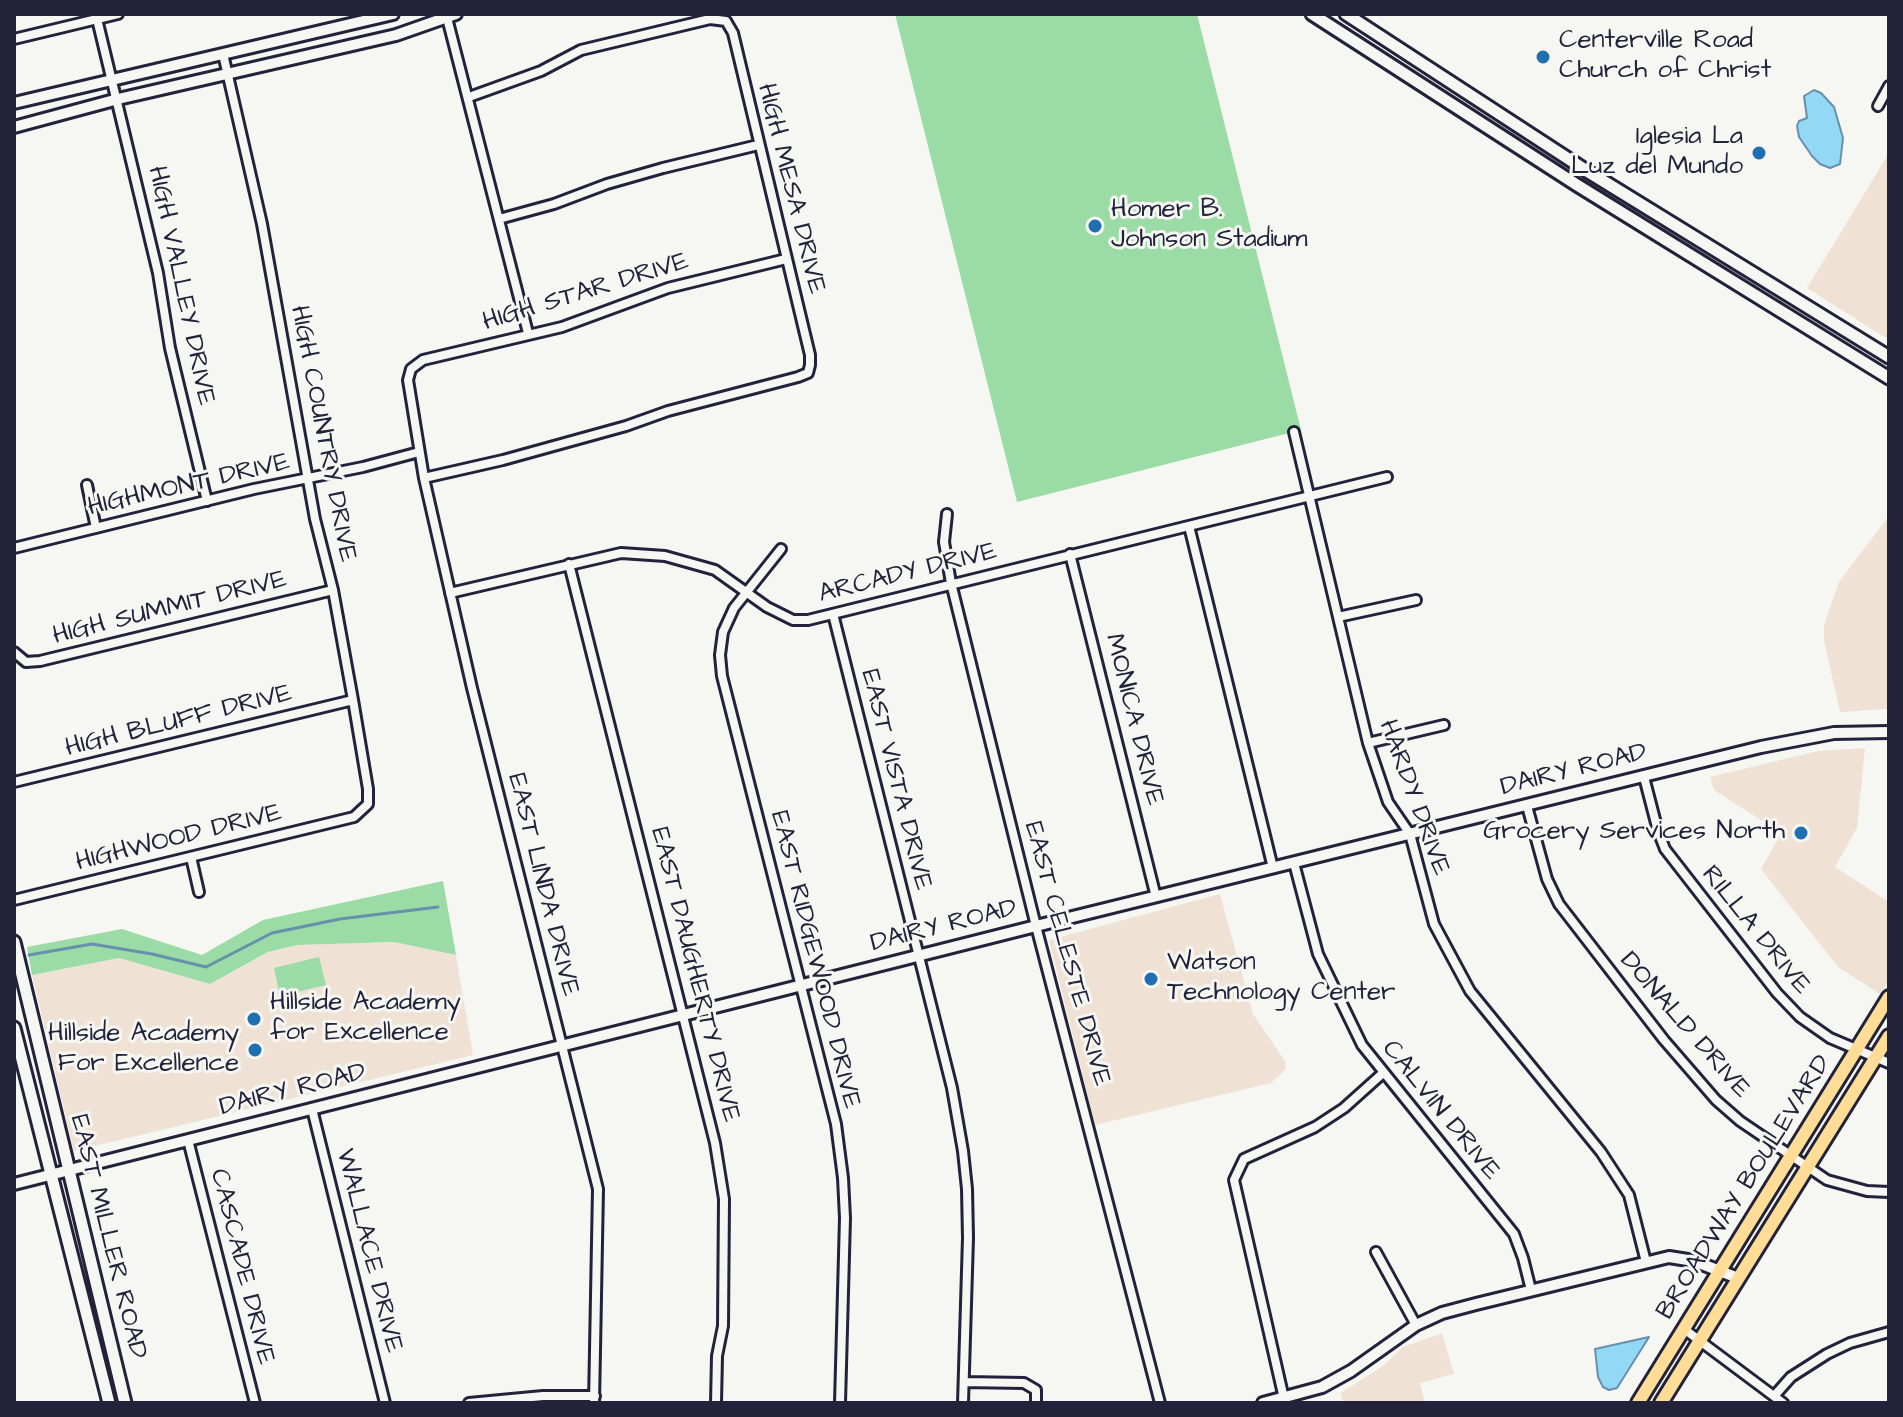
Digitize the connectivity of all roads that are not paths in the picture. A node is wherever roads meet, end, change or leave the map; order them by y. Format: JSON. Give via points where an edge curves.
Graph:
{"nodes":[{"id":1,"x":118,"y":14,"type":"edge"},
{"id":2,"x":393,"y":14,"type":"edge"},
{"id":3,"x":1312,"y":14,"type":"edge"},
{"id":4,"x":1346,"y":14,"type":"edge"},
{"id":5,"x":450,"y":15,"type":"edge"},
{"id":6,"x":97,"y":19,"type":"junction"},
{"id":7,"x":14,"y":39,"type":"edge"},
{"id":8,"x":223,"y":54,"type":"junction"},
{"id":9,"x":227,"y":74,"type":"junction"},
{"id":10,"x":1439,"y":75,"type":"junction"},
{"id":11,"x":113,"y":80,"type":"junction"},
{"id":12,"x":1889,"y":86,"type":"edge"},
{"id":13,"x":1430,"y":90,"type":"junction"},
{"id":14,"x":469,"y":97,"type":"junction"},
{"id":15,"x":118,"y":99,"type":"junction"},
{"id":16,"x":14,"y":103,"type":"edge"},
{"id":17,"x":1878,"y":106,"type":"dead end"},
{"id":18,"x":14,"y":127,"type":"edge"},
{"id":19,"x":758,"y":145,"type":"junction"},
{"id":20,"x":1587,"y":171,"type":"junction"},
{"id":21,"x":1577,"y":185,"type":"junction"},
{"id":22,"x":499,"y":219,"type":"junction"},
{"id":23,"x":1720,"y":253,"type":"junction"},
{"id":24,"x":786,"y":259,"type":"junction"},
{"id":25,"x":1712,"y":268,"type":"junction"},
{"id":26,"x":1843,"y":329,"type":"junction"},
{"id":27,"x":528,"y":333,"type":"junction"},
{"id":28,"x":1833,"y":343,"type":"junction"},
{"id":29,"x":1889,"y":357,"type":"edge"},
{"id":30,"x":1889,"y":378,"type":"edge"},
{"id":31,"x":408,"y":380,"type":"joint"},
{"id":32,"x":1294,"y":432,"type":"dead end"},
{"id":33,"x":419,"y":452,"type":"junction"},
{"id":34,"x":1387,"y":477,"type":"dead end"},
{"id":35,"x":424,"y":478,"type":"junction"},
{"id":36,"x":308,"y":479,"type":"junction"},
{"id":37,"x":87,"y":485,"type":"dead end"},
{"id":38,"x":1309,"y":497,"type":"junction"},
{"id":39,"x":207,"y":501,"type":"junction"},
{"id":40,"x":947,"y":514,"type":"dead end"},
{"id":41,"x":1189,"y":526,"type":"junction"},
{"id":42,"x":96,"y":528,"type":"junction"},
{"id":43,"x":14,"y":548,"type":"edge"},
{"id":44,"x":781,"y":549,"type":"dead end"},
{"id":45,"x":1070,"y":554,"type":"junction"},
{"id":46,"x":569,"y":564,"type":"junction"},
{"id":47,"x":951,"y":583,"type":"junction"},
{"id":48,"x":333,"y":590,"type":"junction"},
{"id":49,"x":450,"y":593,"type":"junction"},
{"id":50,"x":746,"y":593,"type":"junction"},
{"id":51,"x":1416,"y":600,"type":"dead end"},
{"id":52,"x":833,"y":614,"type":"junction"},
{"id":53,"x":1338,"y":617,"type":"junction"},
{"id":54,"x":16,"y":655,"type":"edge"},
{"id":55,"x":353,"y":700,"type":"junction"},
{"id":56,"x":1444,"y":725,"type":"dead end"},
{"id":57,"x":1889,"y":732,"type":"edge"},
{"id":58,"x":1368,"y":743,"type":"junction"},
{"id":59,"x":1644,"y":777,"type":"junction"},
{"id":60,"x":14,"y":782,"type":"edge"},
{"id":61,"x":1527,"y":806,"type":"junction"},
{"id":62,"x":354,"y":817,"type":"joint"},
{"id":63,"x":1410,"y":834,"type":"junction"},
{"id":64,"x":191,"y":857,"type":"junction"},
{"id":65,"x":1294,"y":863,"type":"junction"},
{"id":66,"x":1273,"y":868,"type":"junction"},
{"id":67,"x":199,"y":892,"type":"dead end"},
{"id":68,"x":1156,"y":897,"type":"junction"},
{"id":69,"x":14,"y":900,"type":"edge"},
{"id":70,"x":1036,"y":926,"type":"junction"},
{"id":71,"x":14,"y":942,"type":"edge"},
{"id":72,"x":918,"y":956,"type":"junction"},
{"id":73,"x":800,"y":985,"type":"junction"},
{"id":74,"x":1889,"y":997,"type":"edge"},
{"id":75,"x":684,"y":1015,"type":"junction"},
{"id":76,"x":14,"y":1028,"type":"edge"},
{"id":77,"x":1889,"y":1036,"type":"edge"},
{"id":78,"x":562,"y":1046,"type":"junction"},
{"id":79,"x":1856,"y":1050,"type":"junction"},
{"id":80,"x":1876,"y":1058,"type":"junction"},
{"id":81,"x":1889,"y":1063,"type":"edge"},
{"id":82,"x":1383,"y":1073,"type":"junction"},
{"id":83,"x":312,"y":1109,"type":"junction"},
{"id":84,"x":188,"y":1140,"type":"junction"},
{"id":85,"x":1791,"y":1155,"type":"junction"},
{"id":86,"x":1808,"y":1167,"type":"junction"},
{"id":87,"x":67,"y":1171,"type":"junction"},
{"id":88,"x":51,"y":1175,"type":"junction"},
{"id":89,"x":14,"y":1184,"type":"edge"},
{"id":90,"x":1889,"y":1192,"type":"edge"},
{"id":91,"x":1376,"y":1252,"type":"dead end"},
{"id":92,"x":1646,"y":1262,"type":"junction"},
{"id":93,"x":1719,"y":1272,"type":"junction"},
{"id":94,"x":1738,"y":1278,"type":"junction"},
{"id":95,"x":1531,"y":1290,"type":"junction"},
{"id":96,"x":1416,"y":1325,"type":"junction"},
{"id":97,"x":1684,"y":1329,"type":"junction"},
{"id":98,"x":1889,"y":1332,"type":"edge"},
{"id":99,"x":1699,"y":1341,"type":"junction"},
{"id":100,"x":120,"y":1382,"type":"junction"},
{"id":101,"x":964,"y":1382,"type":"junction"},
{"id":102,"x":104,"y":1386,"type":"junction"},
{"id":103,"x":1775,"y":1395,"type":"junction"},
{"id":104,"x":594,"y":1400,"type":"edge"},
{"id":105,"x":1284,"y":1400,"type":"edge"},
{"id":106,"x":109,"y":1403,"type":"edge"},
{"id":107,"x":125,"y":1403,"type":"edge"},
{"id":108,"x":255,"y":1403,"type":"edge"},
{"id":109,"x":385,"y":1403,"type":"edge"},
{"id":110,"x":469,"y":1403,"type":"edge"},
{"id":111,"x":716,"y":1403,"type":"edge"},
{"id":112,"x":840,"y":1403,"type":"edge"},
{"id":113,"x":963,"y":1403,"type":"edge"},
{"id":114,"x":1036,"y":1403,"type":"edge"},
{"id":115,"x":1160,"y":1403,"type":"edge"},
{"id":116,"x":1263,"y":1403,"type":"edge"},
{"id":117,"x":1638,"y":1403,"type":"edge"},
{"id":118,"x":1661,"y":1403,"type":"edge"},
{"id":119,"x":1783,"y":1403,"type":"edge"}],
"edges":[{"from":1,"to":6,"type":"street"},
{"from":2,"to":8,"type":"street"},
{"from":3,"to":13,"type":"main road"},
{"from":4,"to":10,"type":"main road"},
{"from":5,"to":9,"type":"street","via":[[396,35]]},
{"from":5,"to":14,"type":"street"},
{"from":6,"to":7,"type":"street"},
{"from":6,"to":11,"type":"street","name":"HIGH VALLEY DRIVE"},
{"from":8,"to":9,"type":"street","name":"HIGH COUNTRY DRIVE"},
{"from":8,"to":11,"type":"street"},
{"from":9,"to":15,"type":"street"},
{"from":9,"to":36,"type":"street","name":"HIGH COUNTRY DRIVE","via":[[262,224]]},
{"from":10,"to":13,"type":"main road"},
{"from":10,"to":20,"type":"main road"},
{"from":11,"to":15,"type":"street","name":"HIGH VALLEY DRIVE"},
{"from":11,"to":16,"type":"street"},
{"from":12,"to":17,"type":"street"},
{"from":13,"to":21,"type":"main road"},
{"from":14,"to":19,"type":"street","name":"HIGH MESA DRIVE","via":[[581,50],[710,19],[726,21]]},
{"from":14,"to":22,"type":"street"},
{"from":15,"to":18,"type":"street"},
{"from":15,"to":39,"type":"street","name":"HIGH VALLEY DRIVE"},
{"from":19,"to":22,"type":"street"},
{"from":19,"to":24,"type":"street","name":"HIGH MESA DRIVE"},
{"from":20,"to":21,"type":"main road"},
{"from":20,"to":23,"type":"main road"},
{"from":21,"to":25,"type":"main road"},
{"from":22,"to":27,"type":"street"},
{"from":23,"to":25,"type":"main road"},
{"from":23,"to":26,"type":"main road"},
{"from":24,"to":27,"type":"street","name":"HIGH STAR DRIVE","via":[[668,288],[562,327]]},
{"from":24,"to":35,"type":"street","name":"HIGH MESA DRIVE","via":[[810,355],[808,373]]},
{"from":25,"to":28,"type":"main road"},
{"from":26,"to":28,"type":"main road"},
{"from":26,"to":29,"type":"main road"},
{"from":27,"to":31,"type":"street","name":"HIGH STAR DRIVE","via":[[423,360],[411,369]]},
{"from":28,"to":30,"type":"main road"},
{"from":31,"to":33,"type":"street","name":"EAST LINDA DRIVE"},
{"from":32,"to":38,"type":"street","name":"HARDY DRIVE"},
{"from":33,"to":35,"type":"street","name":"EAST LINDA DRIVE"},
{"from":33,"to":36,"type":"street","name":"HIGHMONT DRIVE"},
{"from":34,"to":38,"type":"street","name":"ARCADY DRIVE"},
{"from":35,"to":49,"type":"street","name":"EAST LINDA DRIVE"},
{"from":36,"to":39,"type":"street","name":"HIGHMONT DRIVE"},
{"from":36,"to":48,"type":"street","name":"HIGH COUNTRY DRIVE"},
{"from":37,"to":42,"type":"street"},
{"from":38,"to":41,"type":"street","name":"ARCADY DRIVE"},
{"from":38,"to":53,"type":"street","name":"HARDY DRIVE"},
{"from":39,"to":42,"type":"street","name":"HIGHMONT DRIVE"},
{"from":40,"to":47,"type":"street","name":"EAST CELESTE DRIVE","via":[[944,542]]},
{"from":41,"to":45,"type":"street","name":"ARCADY DRIVE"},
{"from":41,"to":66,"type":"street"},
{"from":42,"to":43,"type":"street","name":"HIGHMONT DRIVE"},
{"from":44,"to":50,"type":"street","name":"EAST RIDGEWOOD DRIVE"},
{"from":45,"to":47,"type":"street","name":"ARCADY DRIVE"},
{"from":45,"to":68,"type":"street","name":"MONICA DRIVE"},
{"from":46,"to":49,"type":"street","name":"ARCADY DRIVE"},
{"from":46,"to":50,"type":"street","name":"ARCADY DRIVE","via":[[621,553],[665,556],[715,570]]},
{"from":46,"to":75,"type":"street","name":"EAST DAUGHERTY DRIVE"},
{"from":47,"to":52,"type":"street","name":"ARCADY DRIVE"},
{"from":47,"to":70,"type":"street","name":"EAST CELESTE DRIVE"},
{"from":48,"to":54,"type":"street","name":"HIGH SUMMIT DRIVE","via":[[40,661],[26,662]]},
{"from":48,"to":55,"type":"street","name":"HIGH COUNTRY DRIVE"},
{"from":49,"to":78,"type":"street","name":"EAST LINDA DRIVE"},
{"from":50,"to":52,"type":"street","name":"ARCADY DRIVE","via":[[793,620]]},
{"from":50,"to":73,"type":"street","name":"EAST RIDGEWOOD DRIVE","via":[[723,632],[722,676]]},
{"from":51,"to":53,"type":"street"},
{"from":52,"to":72,"type":"street","name":"EAST VISTA DRIVE"},
{"from":53,"to":58,"type":"street","name":"HARDY DRIVE"},
{"from":55,"to":60,"type":"street","name":"HIGH BLUFF DRIVE"},
{"from":55,"to":62,"type":"street","name":"HIGH COUNTRY DRIVE","via":[[368,789],[368,804]]},
{"from":56,"to":58,"type":"street"},
{"from":57,"to":59,"type":"street","name":"DAIRY ROAD","via":[[1834,733]]},
{"from":58,"to":63,"type":"street","name":"HARDY DRIVE","via":[[1388,802]]},
{"from":59,"to":61,"type":"street","name":"DAIRY ROAD"},
{"from":59,"to":79,"type":"street","name":"RILLA DRIVE","via":[[1665,849],[1686,877],[1800,1017]]},
{"from":61,"to":63,"type":"street","name":"DAIRY ROAD"},
{"from":61,"to":85,"type":"street","name":"DONALD DRIVE","via":[[1547,879],[1573,925],[1716,1100]]},
{"from":62,"to":64,"type":"street","name":"HIGHWOOD DRIVE"},
{"from":63,"to":65,"type":"street","name":"DAIRY ROAD"},
{"from":63,"to":92,"type":"street","name":"HARDY DRIVE","via":[[1434,924],[1456,968],[1629,1195]]},
{"from":64,"to":67,"type":"street"},
{"from":64,"to":69,"type":"street","name":"HIGHWOOD DRIVE"},
{"from":65,"to":66,"type":"street","name":"DAIRY ROAD"},
{"from":65,"to":82,"type":"street","name":"CALVIN DRIVE","via":[[1318,954],[1362,1045]]},
{"from":66,"to":68,"type":"street","name":"DAIRY ROAD"},
{"from":68,"to":70,"type":"street","name":"DAIRY ROAD"},
{"from":70,"to":72,"type":"street","name":"DAIRY ROAD"},
{"from":70,"to":115,"type":"street","name":"EAST CELESTE DRIVE"},
{"from":71,"to":87,"type":"main road","name":"EAST MILLER ROAD"},
{"from":72,"to":73,"type":"street","name":"DAIRY ROAD"},
{"from":72,"to":101,"type":"street","name":"EAST VISTA DRIVE","via":[[952,1088],[967,1189]]},
{"from":73,"to":75,"type":"street","name":"DAIRY ROAD"},
{"from":73,"to":112,"type":"street","name":"EAST RIDGEWOOD DRIVE","via":[[836,1124],[843,1178]]},
{"from":74,"to":79,"type":"main road","name":"BROADWAY BOULEVARD"},
{"from":75,"to":78,"type":"street","name":"DAIRY ROAD"},
{"from":75,"to":111,"type":"street","name":"EAST DAUGHERTY DRIVE","via":[[724,1199]]},
{"from":76,"to":88,"type":"main road","name":"EAST MILLER ROAD"},
{"from":77,"to":80,"type":"main road","name":"BROADWAY BOULEVARD"},
{"from":78,"to":83,"type":"street","name":"DAIRY ROAD"},
{"from":78,"to":104,"type":"street","name":"EAST LINDA DRIVE","via":[[598,1189]]},
{"from":79,"to":80,"type":"street","name":"RILLA DRIVE"},
{"from":79,"to":85,"type":"main road","name":"BROADWAY BOULEVARD"},
{"from":80,"to":81,"type":"street","name":"RILLA DRIVE"},
{"from":80,"to":86,"type":"main road","name":"BROADWAY BOULEVARD"},
{"from":82,"to":95,"type":"street","name":"CALVIN DRIVE","via":[[1514,1234]]},
{"from":82,"to":105,"type":"street","via":[[1315,1127],[1244,1159],[1234,1180]]},
{"from":83,"to":84,"type":"street","name":"DAIRY ROAD"},
{"from":83,"to":109,"type":"street","name":"WALLACE DRIVE"},
{"from":84,"to":87,"type":"street","name":"DAIRY ROAD"},
{"from":84,"to":108,"type":"street","name":"CASCADE DRIVE"},
{"from":85,"to":86,"type":"street","name":"DONALD DRIVE"},
{"from":85,"to":93,"type":"main road","name":"BROADWAY BOULEVARD"},
{"from":86,"to":90,"type":"street","name":"DONALD DRIVE","via":[[1827,1180]]},
{"from":86,"to":94,"type":"main road","name":"BROADWAY BOULEVARD"},
{"from":87,"to":88,"type":"street","name":"DAIRY ROAD"},
{"from":87,"to":100,"type":"main road","name":"EAST MILLER ROAD"},
{"from":88,"to":89,"type":"street","name":"DAIRY ROAD"},
{"from":88,"to":102,"type":"main road","name":"EAST MILLER ROAD"},
{"from":91,"to":96,"type":"street"},
{"from":92,"to":93,"type":"street","via":[[1669,1257]]},
{"from":92,"to":95,"type":"street"},
{"from":93,"to":94,"type":"street"},
{"from":93,"to":97,"type":"main road","name":"BROADWAY BOULEVARD"},
{"from":94,"to":99,"type":"main road","name":"BROADWAY BOULEVARD"},
{"from":95,"to":96,"type":"street"},
{"from":96,"to":105,"type":"street","via":[[1351,1371]]},
{"from":97,"to":99,"type":"street"},
{"from":97,"to":117,"type":"main road","name":"BROADWAY BOULEVARD"},
{"from":98,"to":103,"type":"street","via":[[1827,1354],[1791,1377]]},
{"from":99,"to":103,"type":"street"},
{"from":99,"to":118,"type":"main road","name":"BROADWAY BOULEVARD"},
{"from":100,"to":102,"type":"main road"},
{"from":100,"to":107,"type":"main road","name":"EAST MILLER ROAD"},
{"from":101,"to":113,"type":"street","name":"EAST VISTA DRIVE"},
{"from":101,"to":114,"type":"street","via":[[1024,1383],[1036,1390]]},
{"from":102,"to":106,"type":"main road","name":"EAST MILLER ROAD"},
{"from":103,"to":119,"type":"street"},
{"from":104,"to":110,"type":"street","via":[[543,1396]]},
{"from":105,"to":116,"type":"street"}]}
